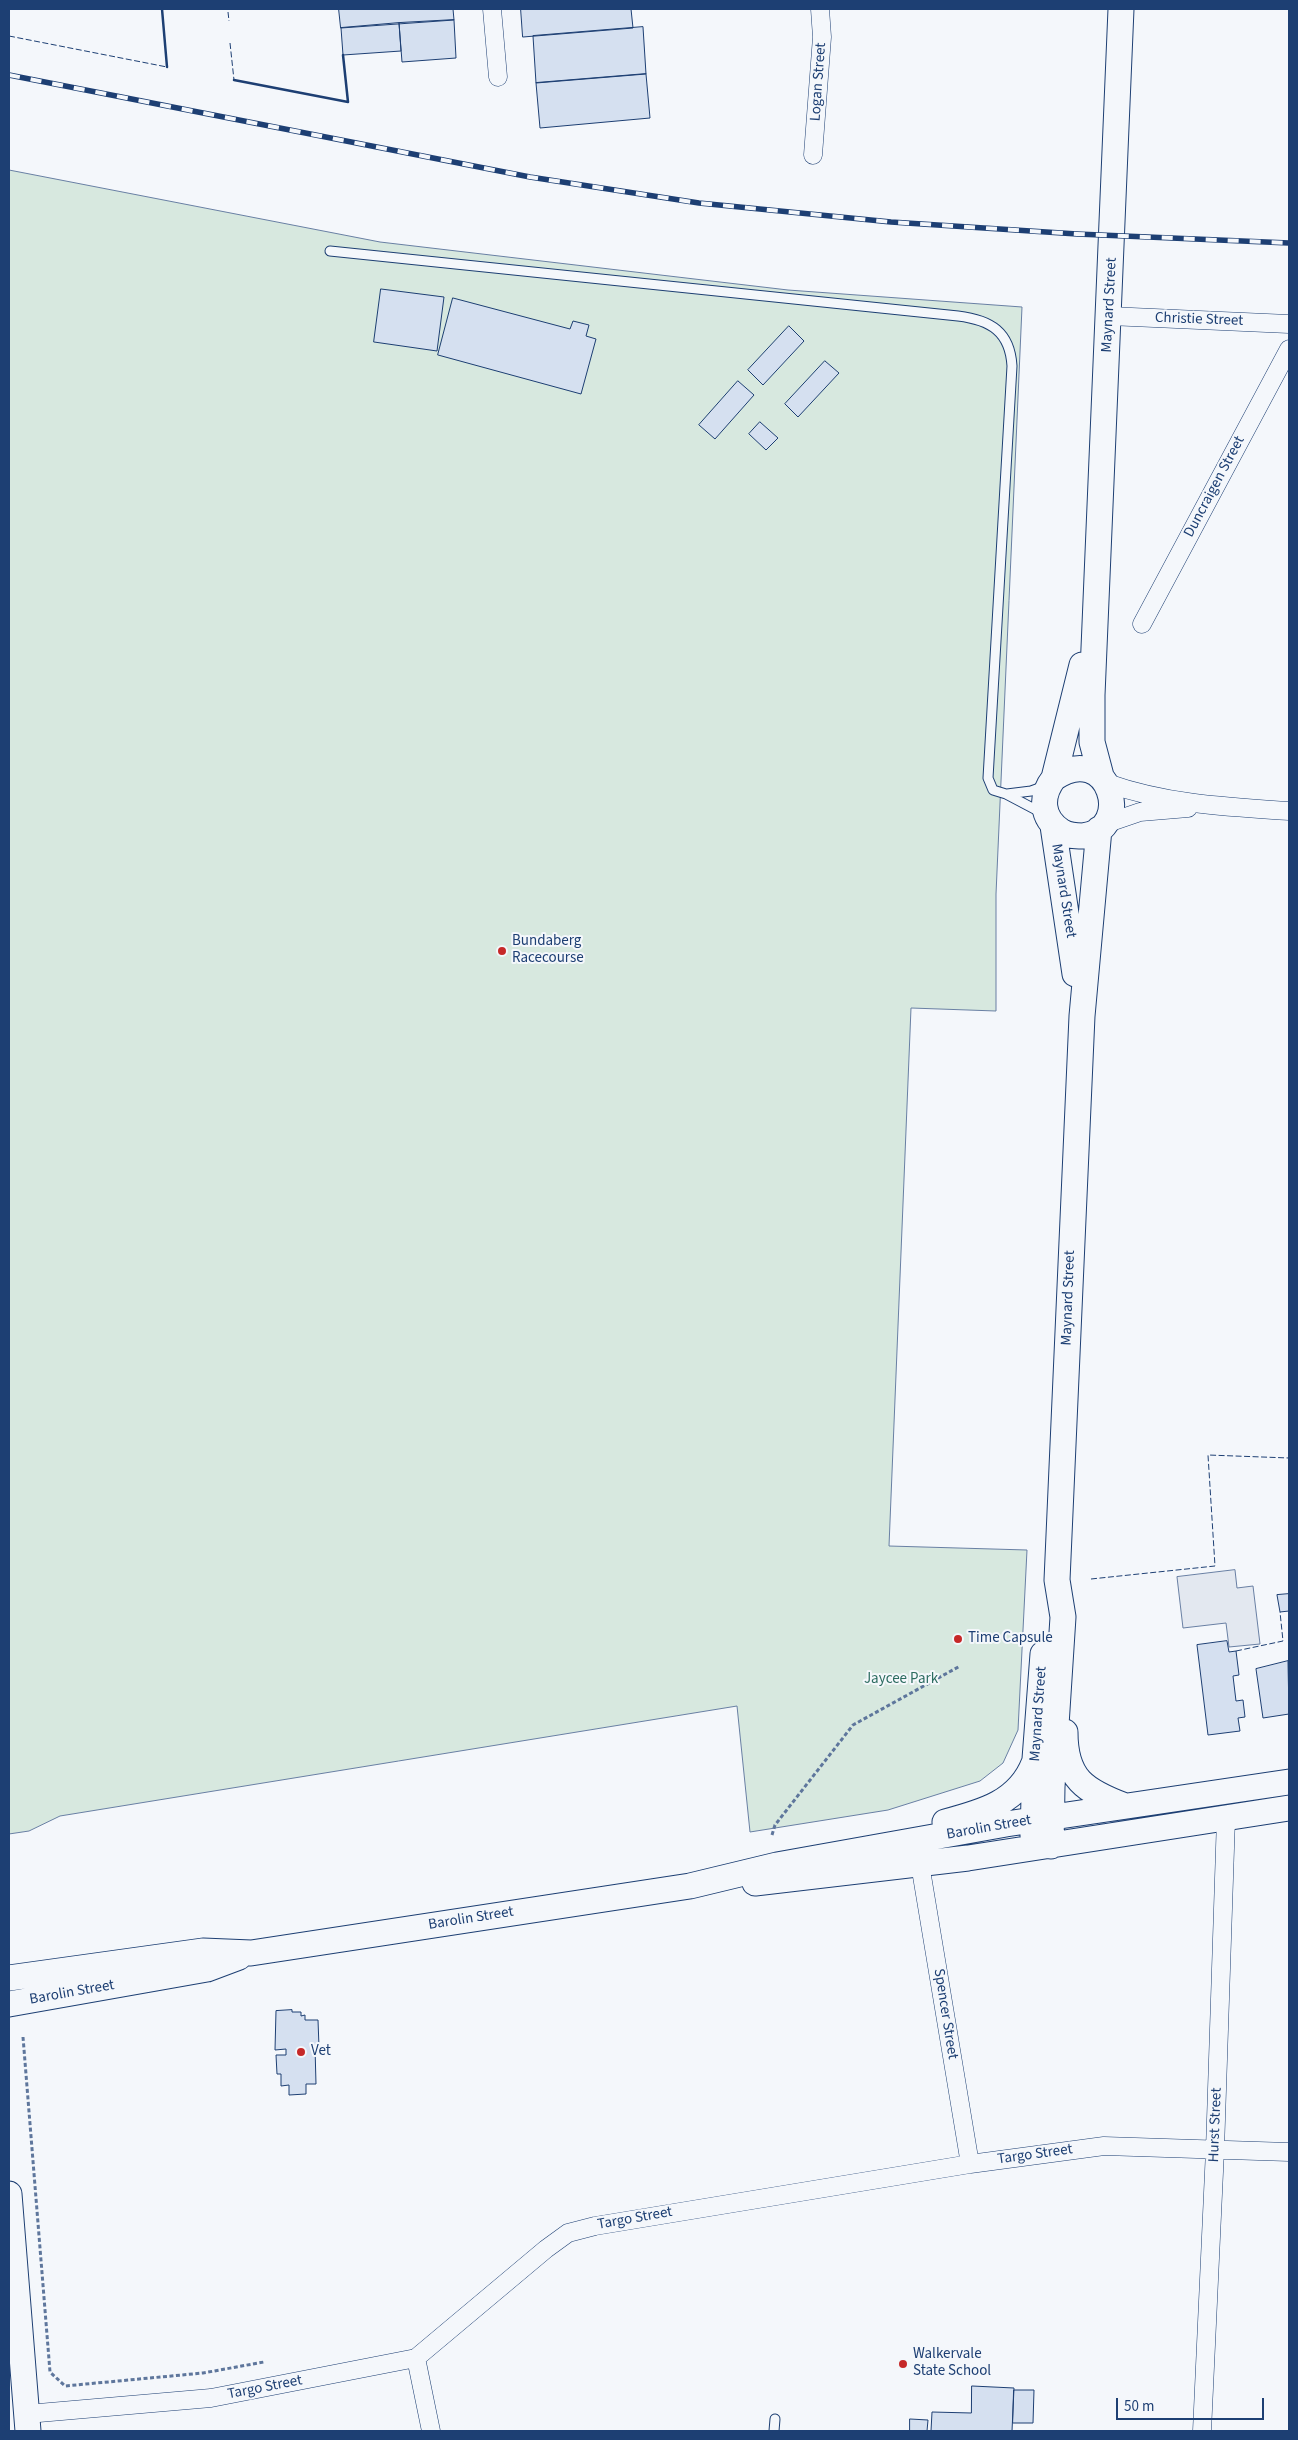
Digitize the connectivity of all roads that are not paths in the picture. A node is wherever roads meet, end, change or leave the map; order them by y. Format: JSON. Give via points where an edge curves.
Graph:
{"nodes":[{"id":1,"x":492,"y":9,"type":"edge"},
{"id":2,"x":820,"y":9,"type":"edge"},
{"id":3,"x":1121,"y":9,"type":"edge"},
{"id":4,"x":498,"y":77,"type":"dead end"},
{"id":5,"x":813,"y":154,"type":"dead end"},
{"id":6,"x":330,"y":251,"type":"dead end"},
{"id":7,"x":1109,"y":316,"type":"junction"},
{"id":8,"x":1289,"y":324,"type":"edge"},
{"id":9,"x":1289,"y":350,"type":"edge"},
{"id":10,"x":1096,"y":600,"type":"junction"},
{"id":11,"x":1142,"y":624,"type":"dead end"},
{"id":12,"x":1104,"y":780,"type":"junction"},
{"id":13,"x":1052,"y":781,"type":"junction"},
{"id":14,"x":1006,"y":794,"type":"junction"},
{"id":15,"x":1209,"y":806,"type":"junction"},
{"id":16,"x":1289,"y":811,"type":"edge"},
{"id":17,"x":1050,"y":821,"type":"junction"},
{"id":18,"x":1102,"y":826,"type":"junction"},
{"id":19,"x":1082,"y":1016,"type":"junction"},
{"id":20,"x":1057,"y":1580,"type":"junction"},
{"id":21,"x":1059,"y":1673,"type":"junction"},
{"id":22,"x":1035,"y":1758,"type":"junction"},
{"id":23,"x":1289,"y":1782,"type":"edge"},
{"id":24,"x":1127,"y":1806,"type":"junction"},
{"id":25,"x":1289,"y":1808,"type":"edge"},
{"id":26,"x":1226,"y":1818,"type":"junction"},
{"id":27,"x":1042,"y":1819,"type":"junction"},
{"id":28,"x":1042,"y":1847,"type":"junction"},
{"id":29,"x":823,"y":1857,"type":"junction"},
{"id":30,"x":920,"y":1864,"type":"junction"},
{"id":31,"x":690,"y":1886,"type":"junction"},
{"id":32,"x":251,"y":1953,"type":"junction"},
{"id":33,"x":9,"y":1978,"type":"edge"},
{"id":34,"x":9,"y":2004,"type":"edge"},
{"id":35,"x":1215,"y":2150,"type":"junction"},
{"id":36,"x":1289,"y":2152,"type":"edge"},
{"id":37,"x":970,"y":2164,"type":"junction"},
{"id":38,"x":9,"y":2194,"type":"edge"},
{"id":39,"x":416,"y":2358,"type":"junction"},
{"id":40,"x":775,"y":2419,"type":"dead end"},
{"id":41,"x":27,"y":2423,"type":"edge"},
{"id":42,"x":431,"y":2431,"type":"edge"},
{"id":43,"x":774,"y":2431,"type":"edge"},
{"id":44,"x":1202,"y":2431,"type":"edge"}],
"edges":[{"from":1,"to":4,"type":"street"},
{"from":2,"to":5,"type":"street","name":"Logan Street","via":[[822,37]]},
{"from":3,"to":7,"type":"street","name":"Maynard Street"},
{"from":6,"to":14,"type":"lane","via":[[958,316],[973,318],[997,330],[1006,339],[1012,366],[988,778],[993,790]]},
{"from":7,"to":8,"type":"street","name":"Christie Street"},
{"from":7,"to":10,"type":"street","name":"Maynard Street"},
{"from":9,"to":11,"type":"street","name":"Duncraigen Street"},
{"from":10,"to":12,"type":"street","name":"Maynard Street","via":[[1092,742]]},
{"from":10,"to":13,"type":"street","name":"Maynard Street","via":[[1078,686]]},
{"from":12,"to":13,"type":"street","via":[[1090,770],[1077,768],[1064,771]]},
{"from":12,"to":15,"type":"street","via":[[1141,793]]},
{"from":12,"to":18,"type":"street","via":[[1112,804]]},
{"from":13,"to":14,"type":"lane","via":[[1031,790]]},
{"from":13,"to":17,"type":"street","via":[[1044,800]]},
{"from":14,"to":17,"type":"lane"},
{"from":15,"to":16,"type":"street"},
{"from":15,"to":18,"type":"street","via":[[1140,812]]},
{"from":17,"to":18,"type":"street","via":[[1063,833],[1076,836],[1088,835]]},
{"from":17,"to":19,"type":"street","name":"Maynard Street"},
{"from":18,"to":19,"type":"street","name":"Maynard Street"},
{"from":19,"to":20,"type":"street","name":"Maynard Street"},
{"from":20,"to":21,"type":"street","name":"Maynard Street","via":[[1063,1617]]},
{"from":20,"to":22,"type":"street","name":"Maynard Street","via":[[1046,1615]]},
{"from":21,"to":24,"type":"street","via":[[1065,1750],[1070,1766],[1096,1795]]},
{"from":21,"to":27,"type":"street","name":"Maynard Street"},
{"from":22,"to":27,"type":"street","name":"Maynard Street"},
{"from":22,"to":29,"type":"street","via":[[1024,1785],[982,1810],[886,1835]]},
{"from":23,"to":24,"type":"street","name":"Barolin Street"},
{"from":24,"to":27,"type":"street","name":"Barolin Street"},
{"from":25,"to":26,"type":"street","name":"Barolin Street"},
{"from":26,"to":28,"type":"street","name":"Barolin Street"},
{"from":26,"to":35,"type":"street","name":"Hurst Street"},
{"from":27,"to":28,"type":"street","name":"Maynard Street"},
{"from":27,"to":29,"type":"street","name":"Barolin Street"},
{"from":28,"to":30,"type":"street","name":"Barolin Street"},
{"from":29,"to":31,"type":"street","name":"Barolin Street"},
{"from":30,"to":31,"type":"street","name":"Barolin Street","via":[[780,1882]]},
{"from":30,"to":37,"type":"street","name":"Spencer Street"},
{"from":31,"to":32,"type":"street","name":"Barolin Street"},
{"from":32,"to":33,"type":"street","name":"Barolin Street","via":[[203,1951]]},
{"from":32,"to":34,"type":"street","name":"Barolin Street","via":[[207,1969]]},
{"from":35,"to":36,"type":"street","name":"Targo Street"},
{"from":35,"to":37,"type":"street","name":"Targo Street","via":[[1104,2146]]},
{"from":35,"to":44,"type":"street","name":"Hurst Street"},
{"from":37,"to":39,"type":"street","name":"Targo Street","via":[[568,2233]]},
{"from":38,"to":41,"type":"street"},
{"from":39,"to":41,"type":"street","name":"Targo Street","via":[[210,2398]]},
{"from":39,"to":42,"type":"street"},
{"from":40,"to":43,"type":"lane"}]}
